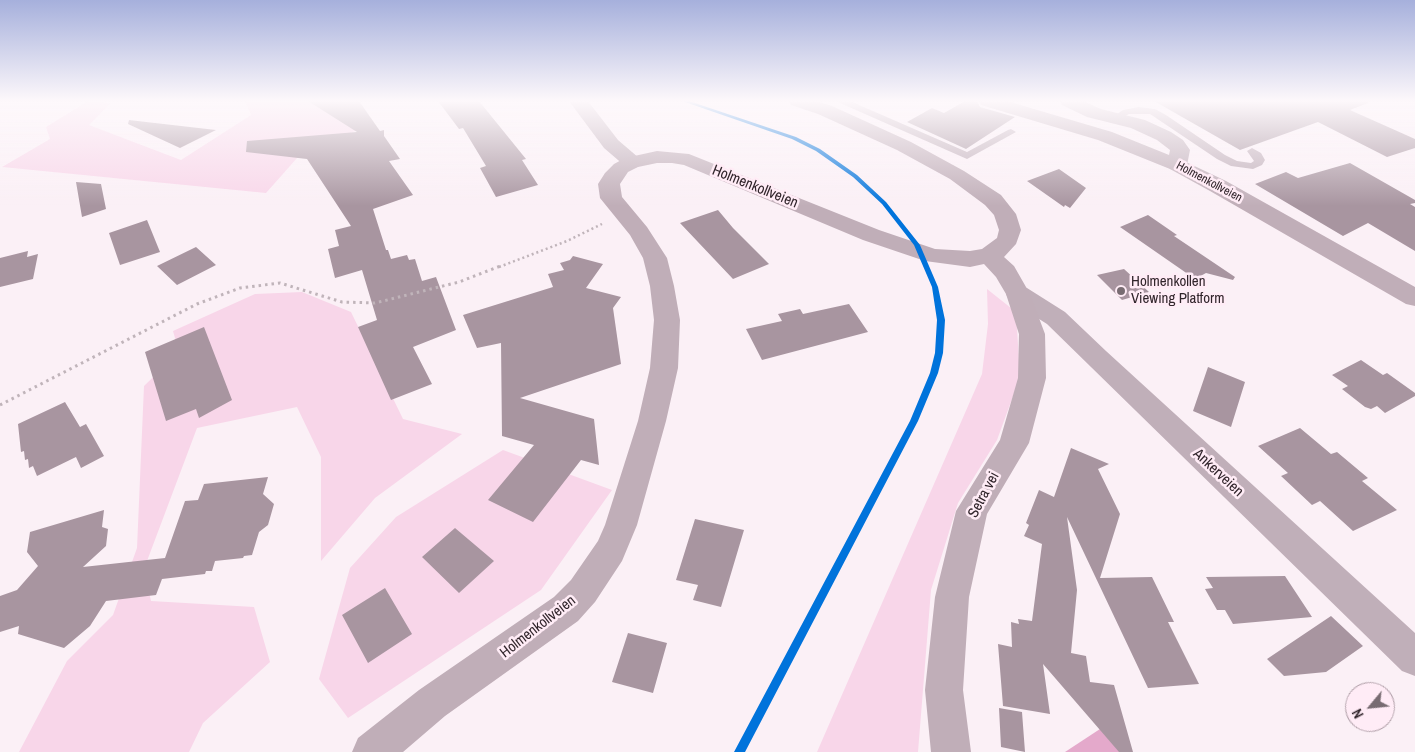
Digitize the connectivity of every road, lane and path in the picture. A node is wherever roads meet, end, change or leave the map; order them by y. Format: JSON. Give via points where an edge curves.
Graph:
{"nodes":[{"id":1,"x":605,"y":136,"type":"edge"},
{"id":2,"x":891,"y":136,"type":"edge"},
{"id":3,"x":911,"y":136,"type":"edge"},
{"id":4,"x":1003,"y":136,"type":"edge"},
{"id":5,"x":1106,"y":136,"type":"edge"},
{"id":6,"x":1164,"y":136,"type":"edge"},
{"id":7,"x":1191,"y":136,"type":"edge"},
{"id":8,"x":1252,"y":151,"type":"dead end"},
{"id":9,"x":632,"y":162,"type":"junction"},
{"id":10,"x":1177,"y":165,"type":"junction"},
{"id":11,"x":606,"y":222,"type":"dead end"},
{"id":12,"x":989,"y":256,"type":"junction"},
{"id":13,"x":1018,"y":294,"type":"junction"},
{"id":14,"x":1415,"y":298,"type":"edge"},
{"id":15,"x":0,"y":405,"type":"edge"},
{"id":16,"x":1415,"y":658,"type":"edge"},
{"id":17,"x":372,"y":752,"type":"edge"},
{"id":18,"x":951,"y":752,"type":"edge"}],
"edges":[{"from":1,"to":9,"type":"street"},
{"from":2,"to":12,"type":"main road","via":[[993,200],[1005,214],[1010,230],[1008,239]]},
{"from":3,"to":4,"type":"lane","via":[[967,156]]},
{"from":5,"to":10,"type":"main road","name":"Holmenkollveien"},
{"from":6,"to":10,"type":"street","via":[[1180,150]]},
{"from":7,"to":8,"type":"lane","via":[[1235,164],[1253,166],[1258,163],[1258,155]]},
{"from":9,"to":12,"type":"main road","name":"Holmenkollveien","via":[[665,156],[688,160],[916,251],[952,259]]},
{"from":9,"to":17,"type":"main road","name":"Holmenkollveien","via":[[612,177],[609,191],[614,204],[639,232],[655,258],[667,320],[664,368],[652,421],[610,551],[583,591],[566,609],[432,703]]},
{"from":10,"to":14,"type":"main road","name":"Holmenkollveien"},
{"from":11,"to":15,"type":"path","via":[[567,241],[459,282],[374,302],[342,302],[280,284],[240,288],[205,300]]},
{"from":12,"to":13,"type":"main road","name":"Setra vei","via":[[1005,272]]},
{"from":13,"to":16,"type":"street","name":"Ankerveien","via":[[1056,318]]},
{"from":13,"to":18,"type":"main road","name":"Setra vei","via":[[1032,334],[1032,378],[1014,443],[972,511],[952,597],[944,690]]}]}
